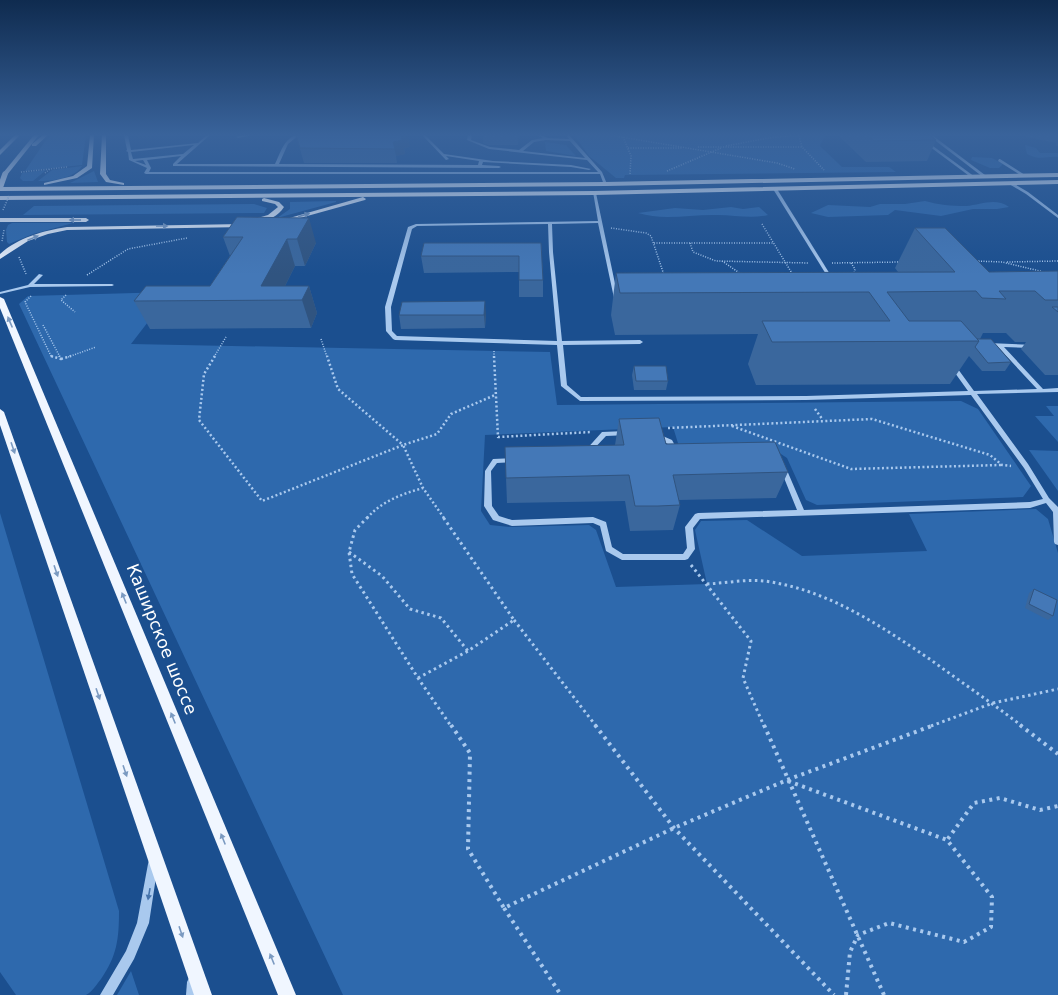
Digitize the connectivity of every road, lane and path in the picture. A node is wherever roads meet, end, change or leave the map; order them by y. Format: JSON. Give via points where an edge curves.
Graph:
{"nodes":[{"id":1,"x":58,"y":181,"type":"edge"},
{"id":2,"x":112,"y":181,"type":"edge"},
{"id":3,"x":740,"y":181,"type":"edge"},
{"id":4,"x":1058,"y":182,"type":"edge"},
{"id":5,"x":1010,"y":183,"type":"junction"},
{"id":6,"x":605,"y":184,"type":"joint"},
{"id":7,"x":0,"y":188,"type":"edge"},
{"id":8,"x":212,"y":188,"type":"junction"},
{"id":9,"x":775,"y":189,"type":"junction"},
{"id":10,"x":594,"y":193,"type":"junction"},
{"id":11,"x":437,"y":194,"type":"junction"},
{"id":12,"x":231,"y":196,"type":"junction"},
{"id":13,"x":0,"y":198,"type":"edge"},
{"id":14,"x":1058,"y":218,"type":"edge"},
{"id":15,"x":0,"y":220,"type":"edge"},
{"id":16,"x":245,"y":220,"type":"edge"},
{"id":17,"x":252,"y":220,"type":"edge"},
{"id":18,"x":550,"y":222,"type":"junction"},
{"id":19,"x":762,"y":224,"type":"dead end"},
{"id":20,"x":600,"y":225,"type":"junction"},
{"id":21,"x":5,"y":226,"type":"dead end"},
{"id":22,"x":188,"y":238,"type":"dead end"},
{"id":23,"x":654,"y":243,"type":"junction"},
{"id":24,"x":690,"y":243,"type":"junction"},
{"id":25,"x":773,"y":243,"type":"junction"},
{"id":26,"x":2,"y":248,"type":"dead end"},
{"id":27,"x":0,"y":257,"type":"edge"},
{"id":28,"x":19,"y":257,"type":"dead end"},
{"id":29,"x":721,"y":261,"type":"junction"},
{"id":30,"x":970,"y":261,"type":"edge"},
{"id":31,"x":1058,"y":261,"type":"edge"},
{"id":32,"x":786,"y":262,"type":"junction"},
{"id":33,"x":850,"y":262,"type":"junction"},
{"id":34,"x":904,"y":262,"type":"dead end"},
{"id":35,"x":1002,"y":262,"type":"junction"},
{"id":36,"x":821,"y":263,"type":"junction"},
{"id":37,"x":855,"y":269,"type":"junction"},
{"id":38,"x":1045,"y":272,"type":"edge"},
{"id":39,"x":860,"y":274,"type":"edge"},
{"id":40,"x":41,"y":275,"type":"dead end"},
{"id":41,"x":745,"y":276,"type":"edge"},
{"id":42,"x":665,"y":280,"type":"edge"},
{"id":43,"x":796,"y":281,"type":"edge"},
{"id":44,"x":74,"y":285,"type":"junction"},
{"id":45,"x":112,"y":285,"type":"dead end"},
{"id":46,"x":30,"y":286,"type":"junction"},
{"id":47,"x":838,"y":290,"type":"joint"},
{"id":48,"x":0,"y":293,"type":"edge"},
{"id":49,"x":0,"y":299,"type":"edge"},
{"id":50,"x":618,"y":306,"type":"edge"},
{"id":51,"x":75,"y":312,"type":"dead end"},
{"id":52,"x":43,"y":325,"type":"dead end"},
{"id":53,"x":226,"y":337,"type":"dead end"},
{"id":54,"x":322,"y":339,"type":"dead end"},
{"id":55,"x":494,"y":342,"type":"junction"},
{"id":56,"x":640,"y":342,"type":"dead end"},
{"id":57,"x":560,"y":344,"type":"junction"},
{"id":58,"x":978,"y":345,"type":"edge"},
{"id":59,"x":999,"y":345,"type":"junction"},
{"id":60,"x":96,"y":347,"type":"dead end"},
{"id":61,"x":1043,"y":347,"type":"dead end"},
{"id":62,"x":946,"y":358,"type":"edge"},
{"id":63,"x":61,"y":359,"type":"junction"},
{"id":64,"x":1041,"y":390,"type":"junction"},
{"id":65,"x":1058,"y":390,"type":"edge"},
{"id":66,"x":974,"y":393,"type":"junction"},
{"id":67,"x":495,"y":395,"type":"junction"},
{"id":68,"x":0,"y":412,"type":"edge"},
{"id":69,"x":730,"y":425,"type":"junction"},
{"id":70,"x":666,"y":428,"type":"dead end"},
{"id":71,"x":594,"y":432,"type":"dead end"},
{"id":72,"x":635,"y":433,"type":"edge"},
{"id":73,"x":650,"y":433,"type":"edge"},
{"id":74,"x":403,"y":445,"type":"junction"},
{"id":75,"x":583,"y":457,"type":"edge"},
{"id":76,"x":682,"y":457,"type":"edge"},
{"id":77,"x":519,"y":460,"type":"edge"},
{"id":78,"x":778,"y":462,"type":"edge"},
{"id":79,"x":1002,"y":465,"type":"junction"},
{"id":80,"x":1026,"y":466,"type":"junction"},
{"id":81,"x":423,"y":488,"type":"junction"},
{"id":82,"x":1047,"y":500,"type":"junction"},
{"id":83,"x":802,"y":513,"type":"junction"},
{"id":84,"x":1058,"y":542,"type":"edge"},
{"id":85,"x":349,"y":552,"type":"junction"},
{"id":86,"x":685,"y":557,"type":"junction"},
{"id":87,"x":707,"y":584,"type":"junction"},
{"id":88,"x":514,"y":620,"type":"junction"},
{"id":89,"x":468,"y":651,"type":"junction"},
{"id":90,"x":418,"y":678,"type":"junction"},
{"id":91,"x":1058,"y":689,"type":"edge"},
{"id":92,"x":993,"y":703,"type":"junction"},
{"id":93,"x":1058,"y":754,"type":"edge"},
{"id":94,"x":787,"y":780,"type":"junction"},
{"id":95,"x":1058,"y":806,"type":"edge"},
{"id":96,"x":674,"y":828,"type":"junction"},
{"id":97,"x":947,"y":840,"type":"junction"},
{"id":98,"x":154,"y":856,"type":"junction"},
{"id":99,"x":504,"y":908,"type":"junction"},
{"id":100,"x":858,"y":935,"type":"junction"},
{"id":101,"x":195,"y":970,"type":"junction"},
{"id":102,"x":106,"y":995,"type":"edge"},
{"id":103,"x":192,"y":995,"type":"edge"},
{"id":104,"x":203,"y":995,"type":"edge"},
{"id":105,"x":287,"y":995,"type":"edge"},
{"id":106,"x":561,"y":995,"type":"edge"},
{"id":107,"x":834,"y":995,"type":"edge"},
{"id":108,"x":846,"y":995,"type":"edge"},
{"id":109,"x":884,"y":995,"type":"edge"}],
"edges":[{"from":1,"to":7,"type":"main road"},
{"from":2,"to":8,"type":"main road","via":[[120,184]]},
{"from":3,"to":6,"type":"main road"},
{"from":4,"to":5,"type":"main road"},
{"from":5,"to":9,"type":"main road"},
{"from":5,"to":14,"type":"street","via":[[1028,193]]},
{"from":6,"to":8,"type":"main road"},
{"from":7,"to":8,"type":"main road"},
{"from":9,"to":10,"type":"main road"},
{"from":9,"to":36,"type":"street"},
{"from":10,"to":11,"type":"main road"},
{"from":10,"to":20,"type":"street"},
{"from":11,"to":12,"type":"main road"},
{"from":27,"to":11,"type":"main road","one_way":true,"via":[[32,238],[71,227],[263,225],[363,199]]},
{"from":12,"to":13,"type":"main road"},
{"from":12,"to":17,"type":"main road","via":[[271,200],[281,207],[272,217]]},
{"from":16,"to":15,"type":"main road","one_way":true},
{"from":18,"to":20,"type":"street"},
{"from":18,"to":55,"type":"street","via":[[427,224],[410,228],[388,307],[389,331],[395,338]]},
{"from":18,"to":57,"type":"street","via":[[550,252]]},
{"from":19,"to":25,"type":"path"},
{"from":20,"to":23,"type":"path","via":[[646,233],[651,236]]},
{"from":20,"to":50,"type":"street"},
{"from":21,"to":26,"type":"path"},
{"from":22,"to":44,"type":"path","via":[[128,248],[71,285]]},
{"from":23,"to":24,"type":"path"},
{"from":23,"to":42,"type":"path"},
{"from":24,"to":25,"type":"path"},
{"from":24,"to":29,"type":"path","via":[[694,252],[705,258]]},
{"from":25,"to":32,"type":"path"},
{"from":28,"to":46,"type":"path"},
{"from":29,"to":32,"type":"path"},
{"from":29,"to":41,"type":"path"},
{"from":30,"to":35,"type":"path"},
{"from":31,"to":35,"type":"path"},
{"from":32,"to":36,"type":"path"},
{"from":32,"to":43,"type":"path"},
{"from":33,"to":34,"type":"path"},
{"from":33,"to":36,"type":"path"},
{"from":33,"to":37,"type":"path"},
{"from":35,"to":38,"type":"path"},
{"from":36,"to":47,"type":"street"},
{"from":37,"to":39,"type":"path"},
{"from":37,"to":47,"type":"path","via":[[850,286]]},
{"from":40,"to":46,"type":"street"},
{"from":44,"to":45,"type":"street"},
{"from":44,"to":46,"type":"street"},
{"from":44,"to":51,"type":"path","via":[[61,300]]},
{"from":46,"to":48,"type":"street"},
{"from":46,"to":63,"type":"path","via":[[34,294],[25,302],[51,356]]},
{"from":105,"to":49,"type":"main road","name":"Каширское шоссе","one_way":true},
{"from":52,"to":63,"type":"path"},
{"from":53,"to":74,"type":"path","via":[[204,374],[199,420],[262,501]]},
{"from":54,"to":74,"type":"path","via":[[338,389]]},
{"from":55,"to":57,"type":"street"},
{"from":55,"to":67,"type":"path"},
{"from":56,"to":57,"type":"street"},
{"from":57,"to":66,"type":"street","via":[[564,386],[580,399],[806,398]]},
{"from":58,"to":59,"type":"street"},
{"from":59,"to":61,"type":"street"},
{"from":59,"to":64,"type":"street"},
{"from":60,"to":63,"type":"path"},
{"from":62,"to":66,"type":"street"},
{"from":64,"to":65,"type":"street"},
{"from":64,"to":66,"type":"street"},
{"from":66,"to":80,"type":"street"},
{"from":67,"to":71,"type":"path","via":[[498,437]]},
{"from":67,"to":74,"type":"path","via":[[451,414],[437,434]]},
{"from":68,"to":98,"type":"main road","one_way":true},
{"from":69,"to":70,"type":"path"},
{"from":69,"to":79,"type":"path","via":[[852,469]]},
{"from":69,"to":79,"type":"path","via":[[872,419],[990,455]]},
{"from":72,"to":75,"type":"street","via":[[604,434]]},
{"from":73,"to":76,"type":"street","via":[[670,442],[677,455]]},
{"from":74,"to":81,"type":"path"},
{"from":77,"to":86,"type":"street","via":[[495,461],[488,470],[488,506],[496,518],[512,523],[593,520],[603,524],[610,549],[622,557]]},
{"from":78,"to":83,"type":"street"},
{"from":79,"to":80,"type":"path"},
{"from":80,"to":82,"type":"street"},
{"from":81,"to":85,"type":"path","via":[[398,495],[372,512],[355,530]]},
{"from":81,"to":88,"type":"path"},
{"from":82,"to":83,"type":"street","via":[[1030,505]]},
{"from":82,"to":84,"type":"street","via":[[1057,512]]},
{"from":83,"to":86,"type":"street","via":[[698,516],[689,527],[691,549]]},
{"from":85,"to":89,"type":"path","via":[[382,576],[410,609],[441,618]]},
{"from":85,"to":90,"type":"path","via":[[352,574]]},
{"from":86,"to":87,"type":"path"},
{"from":87,"to":92,"type":"path","via":[[770,581],[829,598],[864,616]]},
{"from":87,"to":94,"type":"path","via":[[751,640],[743,678]]},
{"from":88,"to":89,"type":"path"},
{"from":88,"to":96,"type":"path"},
{"from":89,"to":90,"type":"path"},
{"from":90,"to":99,"type":"path","via":[[470,753],[468,849]]},
{"from":91,"to":92,"type":"path"},
{"from":92,"to":93,"type":"path"},
{"from":92,"to":94,"type":"path"},
{"from":94,"to":96,"type":"path"},
{"from":94,"to":97,"type":"path"},
{"from":94,"to":100,"type":"path"},
{"from":95,"to":97,"type":"path","via":[[1040,810],[1000,798],[974,803]]},
{"from":96,"to":99,"type":"path"},
{"from":96,"to":107,"type":"path"},
{"from":97,"to":100,"type":"path","via":[[992,897],[991,927],[964,942],[890,923]]},
{"from":98,"to":101,"type":"main road","one_way":true},
{"from":98,"to":102,"type":"street","one_way":true,"via":[[150,893],[143,923],[130,954]]},
{"from":99,"to":106,"type":"path"},
{"from":100,"to":108,"type":"path","via":[[850,952]]},
{"from":100,"to":109,"type":"path"},
{"from":101,"to":103,"type":"street"},
{"from":101,"to":104,"type":"main road"}]}
